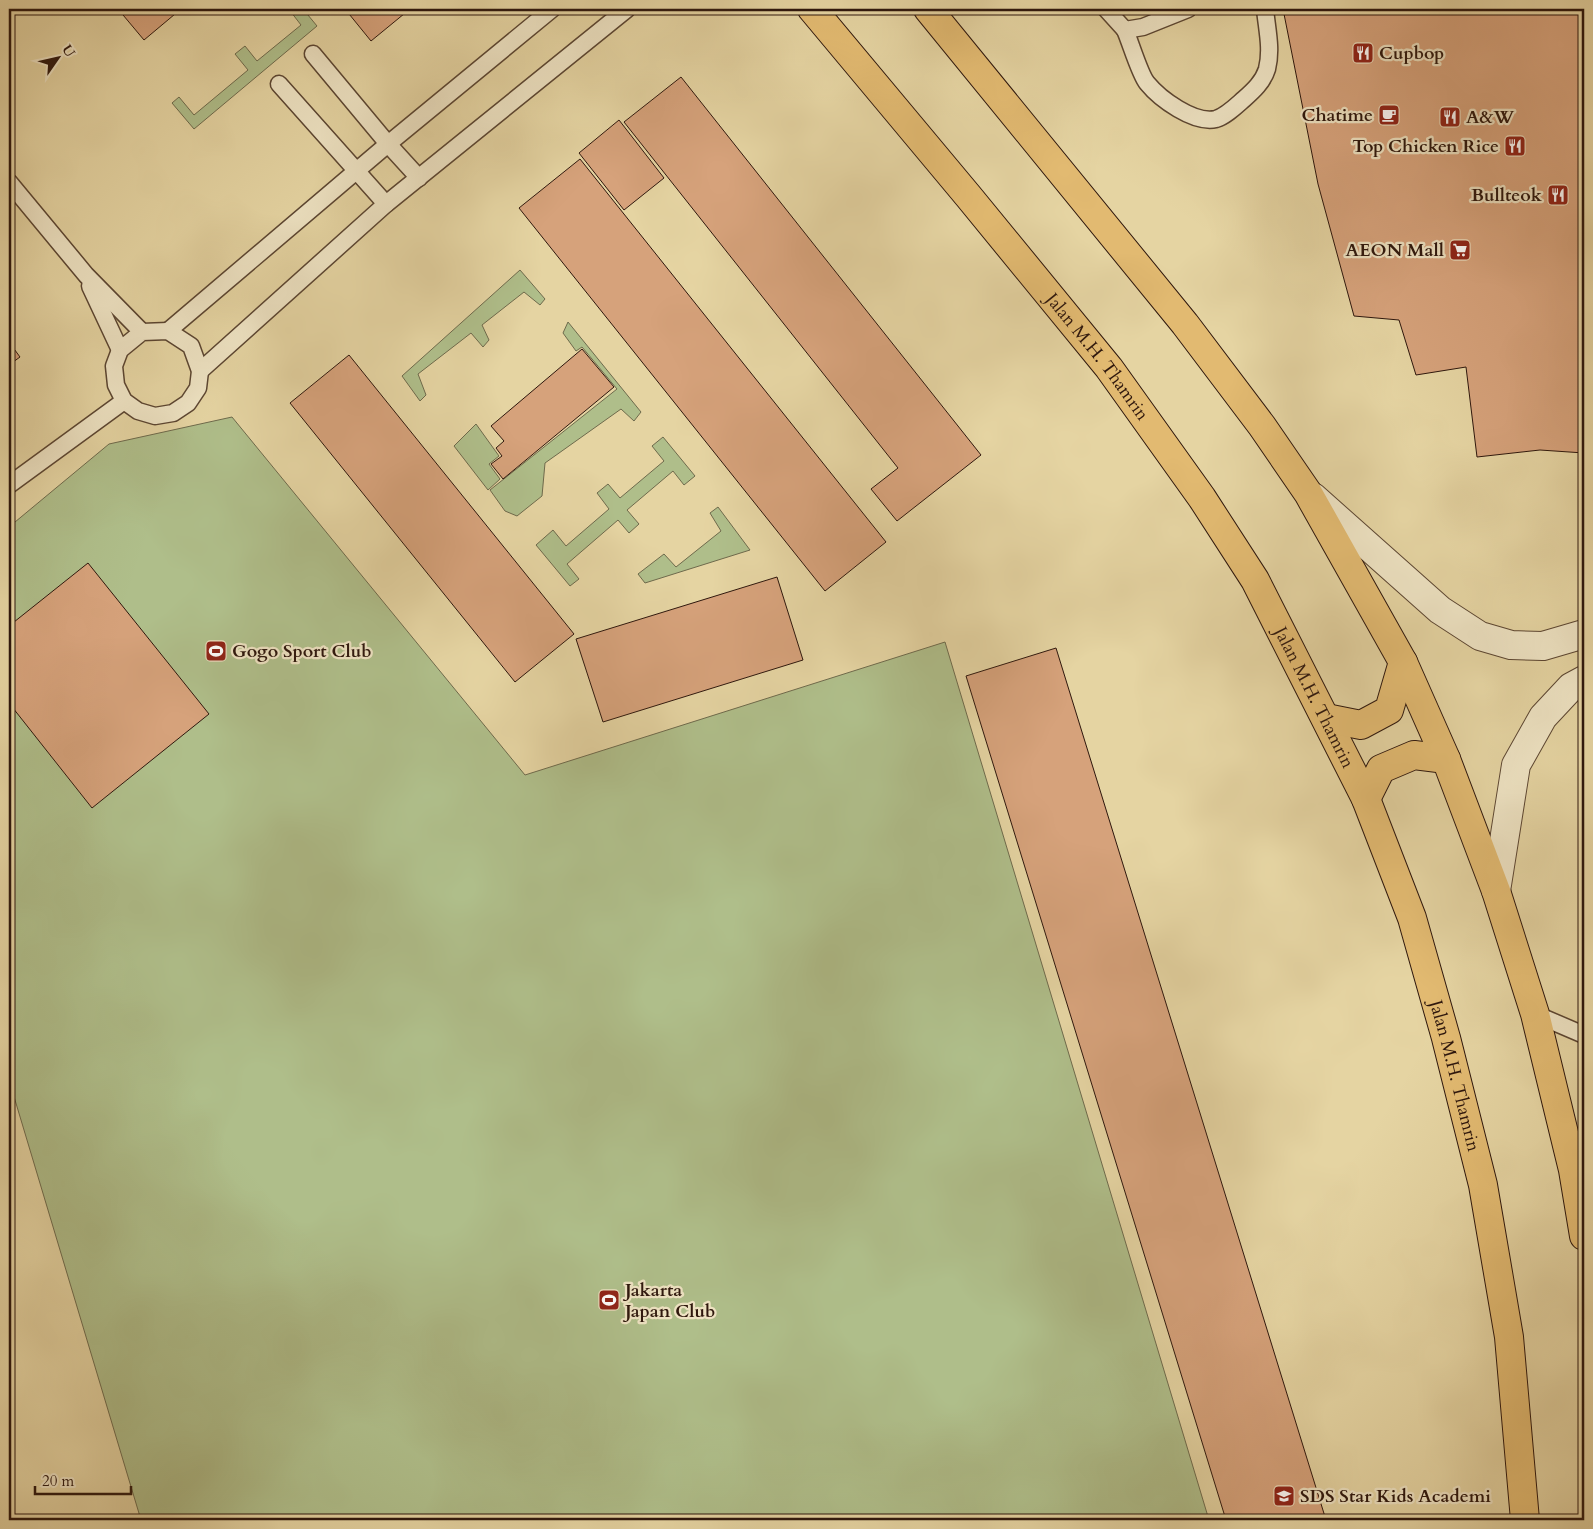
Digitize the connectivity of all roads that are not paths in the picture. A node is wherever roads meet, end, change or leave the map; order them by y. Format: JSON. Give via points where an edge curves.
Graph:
{"nodes":[{"id":1,"x":552,"y":9,"type":"edge"},
{"id":2,"x":627,"y":9,"type":"edge"},
{"id":3,"x":812,"y":9,"type":"edge"},
{"id":4,"x":928,"y":9,"type":"edge"},
{"id":5,"x":1106,"y":9,"type":"edge"},
{"id":6,"x":1188,"y":9,"type":"edge"},
{"id":7,"x":1265,"y":9,"type":"edge"},
{"id":8,"x":1125,"y":30,"type":"junction"},
{"id":9,"x":313,"y":54,"type":"dead end"},
{"id":10,"x":279,"y":84,"type":"dead end"},
{"id":11,"x":388,"y":144,"type":"junction"},
{"id":12,"x":358,"y":171,"type":"junction"},
{"id":13,"x":419,"y":178,"type":"junction"},
{"id":14,"x":9,"y":182,"type":"edge"},
{"id":15,"x":386,"y":204,"type":"junction"},
{"id":16,"x":86,"y":276,"type":"junction"},
{"id":17,"x":168,"y":331,"type":"junction"},
{"id":18,"x":142,"y":332,"type":"junction"},
{"id":19,"x":120,"y":350,"type":"junction"},
{"id":20,"x":200,"y":371,"type":"junction"},
{"id":21,"x":124,"y":400,"type":"junction"},
{"id":22,"x":9,"y":486,"type":"edge"},
{"id":23,"x":1308,"y":493,"type":"junction"},
{"id":24,"x":1584,"y":634,"type":"edge"},
{"id":25,"x":1403,"y":662,"type":"junction"},
{"id":26,"x":1584,"y":680,"type":"edge"},
{"id":27,"x":1326,"y":718,"type":"junction"},
{"id":28,"x":1446,"y":759,"type":"junction"},
{"id":29,"x":1366,"y":799,"type":"junction"},
{"id":30,"x":1496,"y":891,"type":"junction"},
{"id":31,"x":1535,"y":1014,"type":"junction"},
{"id":32,"x":1584,"y":1036,"type":"edge"},
{"id":33,"x":1579,"y":1164,"type":"edge"},
{"id":34,"x":1584,"y":1236,"type":"edge"},
{"id":35,"x":1525,"y":1520,"type":"edge"}],
"edges":[{"from":1,"to":11,"type":"lane"},
{"from":2,"to":13,"type":"lane"},
{"from":3,"to":27,"type":"main road","name":"Jalan M.H. Thamrin","via":[[1109,368],[1202,498],[1254,580]]},
{"from":4,"to":23,"type":"main road","via":[[1185,324]]},
{"from":5,"to":8,"type":"lane"},
{"from":6,"to":8,"type":"lane","via":[[1151,24]]},
{"from":7,"to":8,"type":"lane","via":[[1270,38],[1266,71],[1257,88],[1215,119],[1189,115],[1171,105],[1146,82]]},
{"from":9,"to":11,"type":"lane"},
{"from":10,"to":12,"type":"lane"},
{"from":11,"to":12,"type":"lane"},
{"from":11,"to":13,"type":"lane"},
{"from":12,"to":15,"type":"lane"},
{"from":12,"to":17,"type":"lane"},
{"from":13,"to":15,"type":"lane"},
{"from":14,"to":16,"type":"lane"},
{"from":15,"to":20,"type":"lane"},
{"from":16,"to":18,"type":"lane"},
{"from":16,"to":19,"type":"lane"},
{"from":17,"to":18,"type":"lane"},
{"from":17,"to":20,"type":"lane","via":[[191,346]]},
{"from":18,"to":19,"type":"lane"},
{"from":19,"to":21,"type":"lane","via":[[114,366],[116,385]]},
{"from":20,"to":21,"type":"lane","via":[[198,388],[188,403],[173,413],[155,416],[138,411]]},
{"from":21,"to":22,"type":"lane"},
{"from":23,"to":24,"type":"street","via":[[1440,610],[1480,636],[1511,645],[1543,646]]},
{"from":23,"to":25,"type":"main road"},
{"from":25,"to":27,"type":"main road","via":[[1389,710],[1361,725]]},
{"from":25,"to":28,"type":"main road"},
{"from":26,"to":30,"type":"street","via":[[1570,687],[1542,717],[1516,765]]},
{"from":27,"to":29,"type":"main road","name":"Jalan M.H. Thamrin"},
{"from":28,"to":29,"type":"main road","via":[[1414,755],[1381,769]]},
{"from":28,"to":30,"type":"main road"},
{"from":29,"to":35,"type":"main road","name":"Jalan M.H. Thamrin","via":[[1412,918],[1483,1185],[1509,1337]]},
{"from":30,"to":31,"type":"main road"},
{"from":31,"to":32,"type":"lane"},
{"from":31,"to":33,"type":"main road"},
{"from":33,"to":34,"type":"main road"}]}
